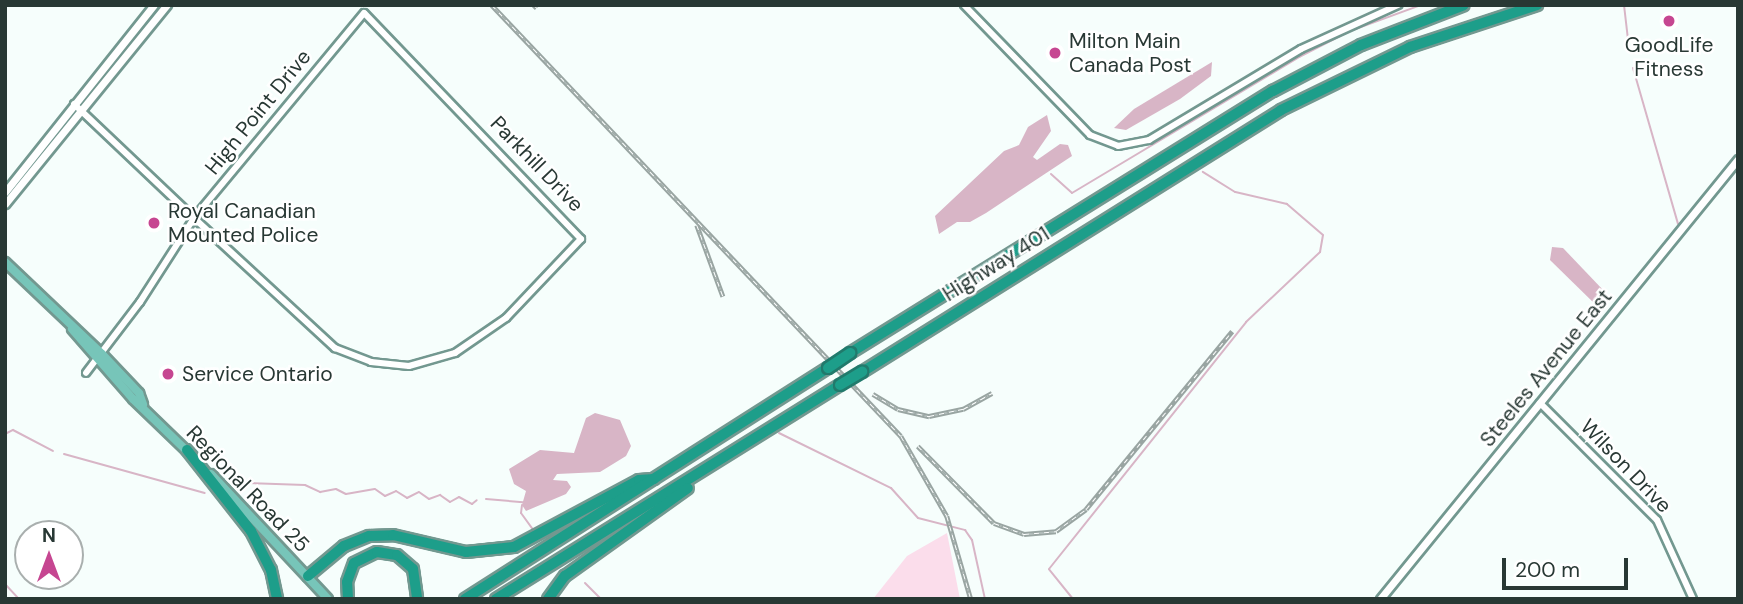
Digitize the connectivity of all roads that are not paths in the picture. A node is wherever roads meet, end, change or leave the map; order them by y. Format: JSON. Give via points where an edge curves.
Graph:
{"nodes":[{"id":1,"x":154,"y":5,"type":"edge"},
{"id":2,"x":167,"y":5,"type":"edge"},
{"id":3,"x":964,"y":5,"type":"edge"},
{"id":4,"x":1398,"y":5,"type":"edge"},
{"id":5,"x":1464,"y":5,"type":"edge"},
{"id":6,"x":1537,"y":5,"type":"edge"},
{"id":7,"x":364,"y":13,"type":"joint"},
{"id":8,"x":79,"y":108,"type":"junction"},
{"id":9,"x":1738,"y":159,"type":"edge"},
{"id":10,"x":5,"y":192,"type":"edge"},
{"id":11,"x":5,"y":204,"type":"edge"},
{"id":12,"x":194,"y":218,"type":"junction"},
{"id":13,"x":5,"y":262,"type":"edge"},
{"id":14,"x":99,"y":357,"type":"junction"},
{"id":15,"x":86,"y":373,"type":"dead end"},
{"id":16,"x":1540,"y":403,"type":"junction"},
{"id":17,"x":187,"y":450,"type":"junction"},
{"id":18,"x":705,"y":471,"type":"junction"},
{"id":19,"x":654,"y":479,"type":"junction"},
{"id":20,"x":308,"y":576,"type":"junction"},
{"id":21,"x":276,"y":599,"type":"edge"},
{"id":22,"x":328,"y":599,"type":"edge"},
{"id":23,"x":348,"y":599,"type":"edge"},
{"id":24,"x":416,"y":599,"type":"edge"},
{"id":25,"x":465,"y":599,"type":"edge"},
{"id":26,"x":496,"y":599,"type":"edge"},
{"id":27,"x":548,"y":599,"type":"edge"},
{"id":28,"x":1380,"y":599,"type":"edge"},
{"id":29,"x":1693,"y":599,"type":"edge"}],
"edges":[{"from":1,"to":8,"type":"main road"},
{"from":2,"to":8,"type":"main road"},
{"from":3,"to":4,"type":"street","via":[[1090,135],[1118,146],[1149,140],[1301,49]]},
{"from":5,"to":19,"type":"highway","name":"Highway 401","bridge":true,"via":[[1362,45],[1273,91]]},
{"from":6,"to":18,"type":"highway","name":"Highway 401","bridge":true,"via":[[1410,47],[1280,110]]},
{"from":7,"to":12,"type":"street","name":"High Point Drive"},
{"from":7,"to":12,"type":"street","name":"Parkhill Drive","via":[[579,232],[578,245],[506,318],[461,349],[436,361],[391,365],[357,359],[335,348]]},
{"from":8,"to":10,"type":"main road"},
{"from":8,"to":11,"type":"main road"},
{"from":8,"to":12,"type":"street","name":"Parkhill Drive"},
{"from":9,"to":16,"type":"main road","name":"Steeles Avenue East"},
{"from":12,"to":14,"type":"street","name":"High Point Drive"},
{"from":13,"to":14,"type":"main road","name":"Regional Road 25"},
{"from":14,"to":15,"type":"street","name":"High Point Drive"},
{"from":14,"to":17,"type":"main road","name":"Regional Road 25","via":[[139,393],[142,404]]},
{"from":16,"to":28,"type":"main road","name":"Steeles Avenue East"},
{"from":16,"to":29,"type":"street","name":"Wilson Drive","via":[[1657,520]]},
{"from":17,"to":20,"type":"main road","name":"Regional Road 25"},
{"from":17,"to":21,"type":"highway","via":[[251,531],[271,570]]},
{"from":18,"to":26,"type":"highway","name":"Highway 401"},
{"from":18,"to":27,"type":"highway","via":[[698,481],[565,576]]},
{"from":19,"to":20,"type":"highway","via":[[639,480],[514,547],[466,552],[393,535],[369,536],[344,546]]},
{"from":19,"to":25,"type":"highway","name":"Highway 401"},
{"from":20,"to":22,"type":"main road","name":"Regional Road 25"},
{"from":23,"to":24,"type":"highway","via":[[346,582],[354,563],[377,552],[405,560],[417,580]]}]}
